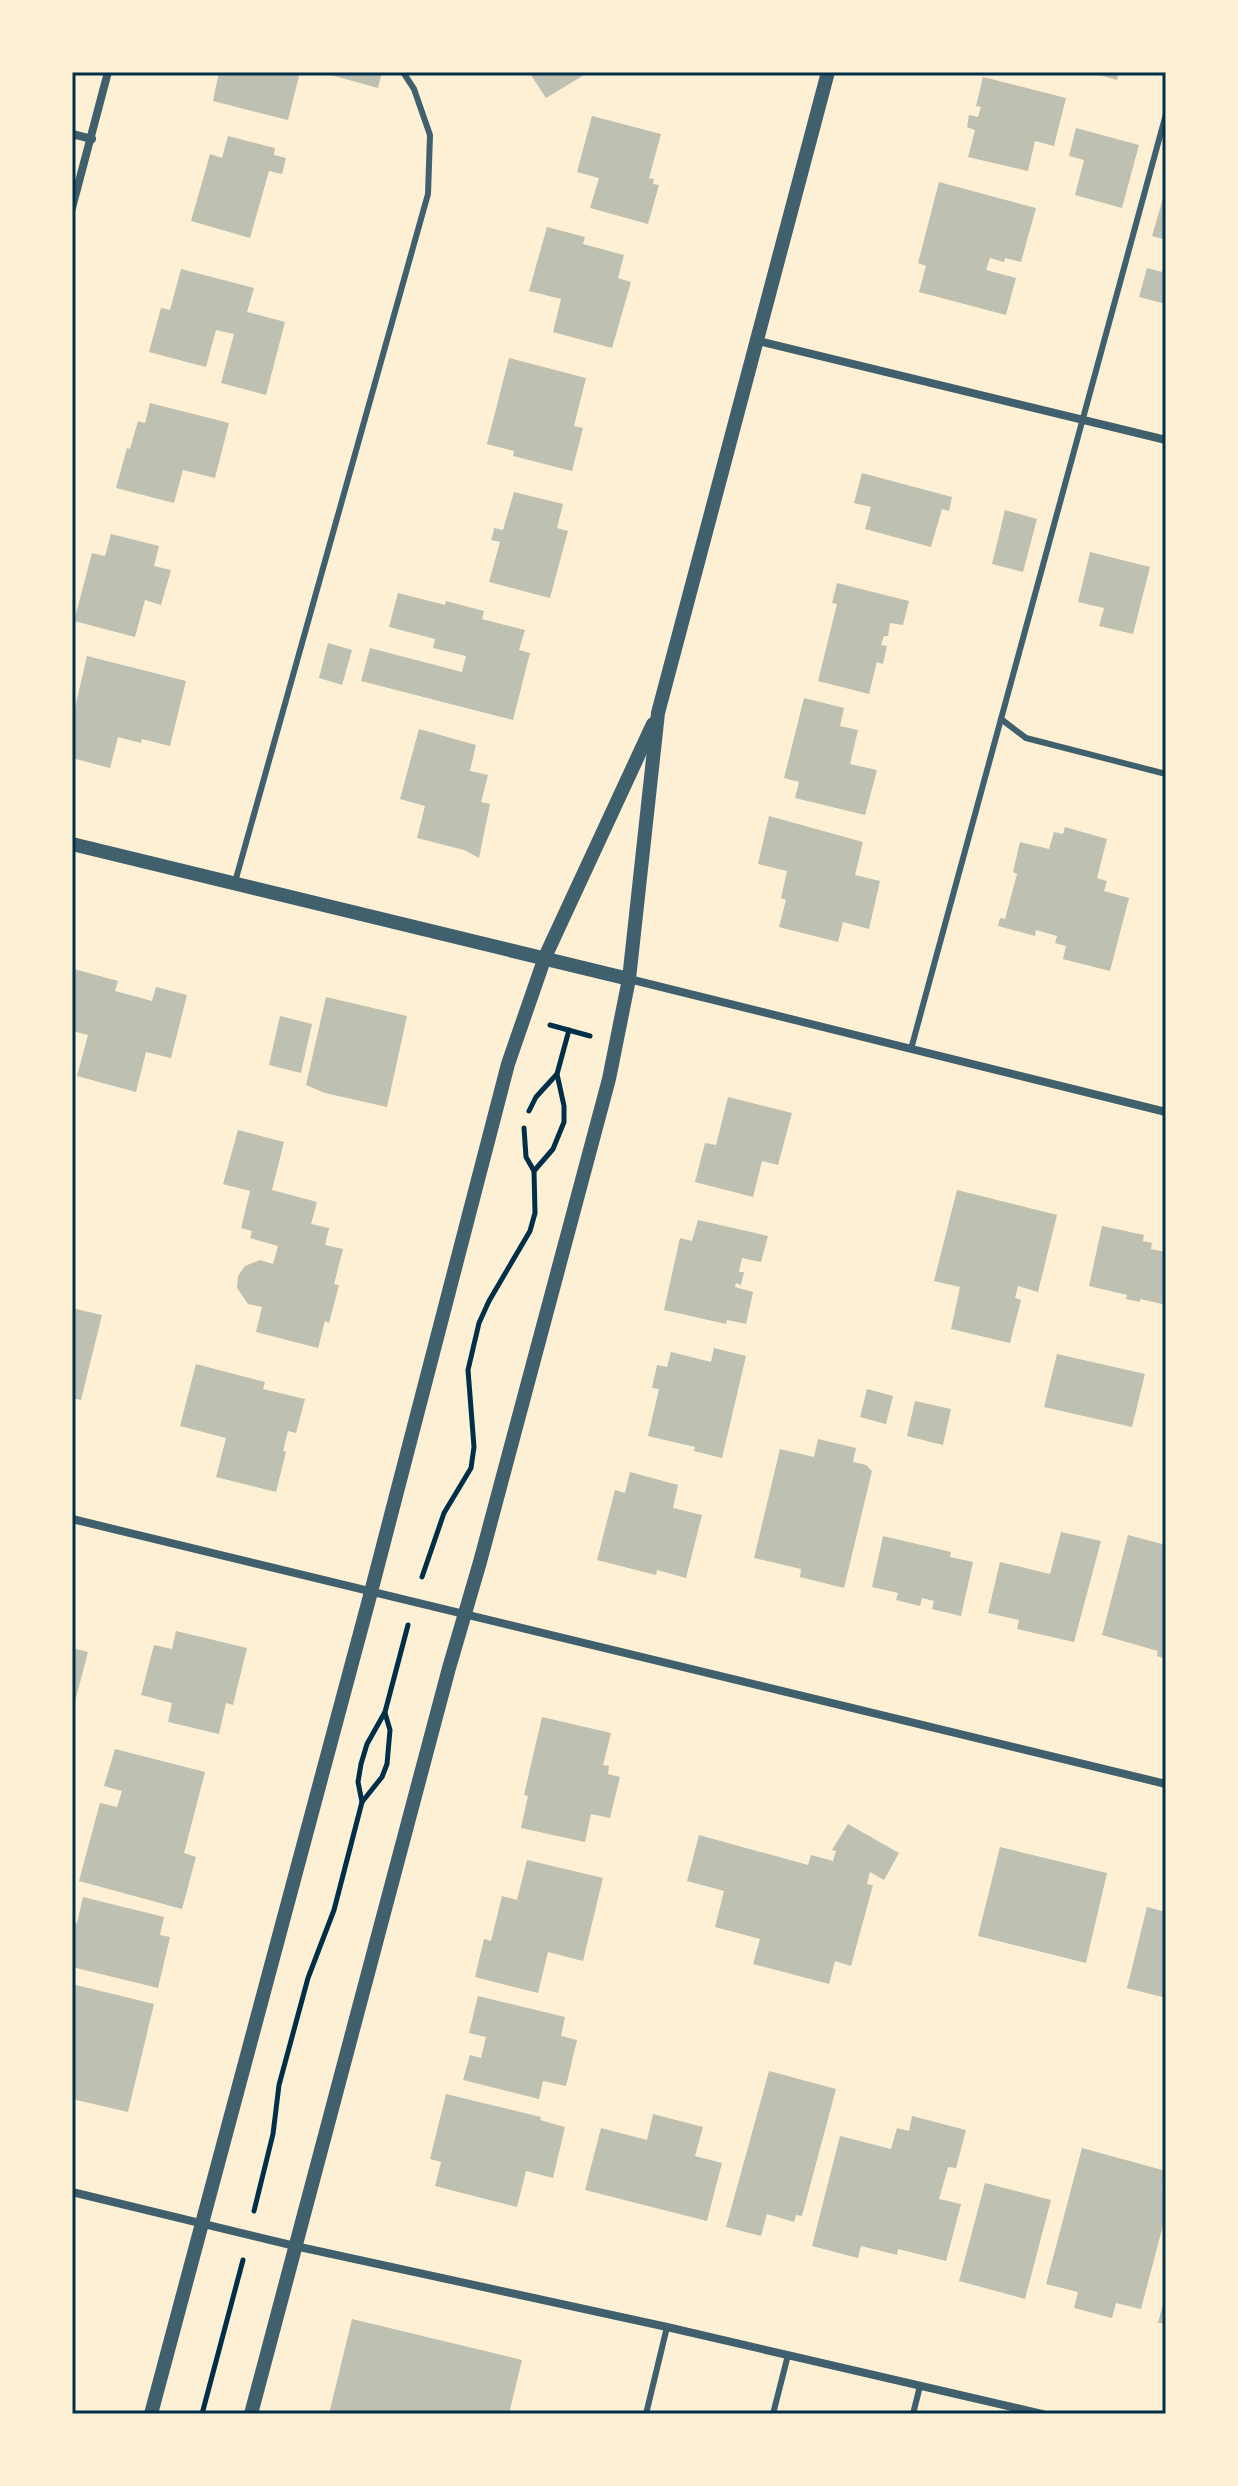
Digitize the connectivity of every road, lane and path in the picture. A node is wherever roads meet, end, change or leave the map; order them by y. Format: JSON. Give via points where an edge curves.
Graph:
{"nodes":[{"id":1,"x":108,"y":72,"type":"edge"},
{"id":2,"x":403,"y":72,"type":"edge"},
{"id":3,"x":828,"y":72,"type":"edge"},
{"id":4,"x":1166,"y":114,"type":"edge"},
{"id":5,"x":72,"y":134,"type":"edge"},
{"id":6,"x":92,"y":139,"type":"junction"},
{"id":7,"x":72,"y":208,"type":"edge"},
{"id":8,"x":758,"y":341,"type":"junction"},
{"id":9,"x":1083,"y":420,"type":"junction"},
{"id":10,"x":1166,"y":440,"type":"edge"},
{"id":11,"x":658,"y":713,"type":"junction"},
{"id":12,"x":1001,"y":719,"type":"junction"},
{"id":13,"x":1166,"y":774,"type":"edge"},
{"id":14,"x":72,"y":844,"type":"edge"},
{"id":15,"x":235,"y":882,"type":"junction"},
{"id":16,"x":545,"y":957,"type":"junction"},
{"id":17,"x":629,"y":979,"type":"junction"},
{"id":18,"x":544,"y":1024,"type":"dead end"},
{"id":19,"x":569,"y":1030,"type":"junction"},
{"id":20,"x":591,"y":1036,"type":"dead end"},
{"id":21,"x":911,"y":1049,"type":"junction"},
{"id":22,"x":557,"y":1074,"type":"junction"},
{"id":23,"x":1166,"y":1112,"type":"edge"},
{"id":24,"x":534,"y":1171,"type":"junction"},
{"id":25,"x":72,"y":1519,"type":"edge"},
{"id":26,"x":424,"y":1573,"type":"dead end"},
{"id":27,"x":371,"y":1592,"type":"junction"},
{"id":28,"x":463,"y":1614,"type":"junction"},
{"id":29,"x":406,"y":1629,"type":"dead end"},
{"id":30,"x":385,"y":1712,"type":"junction"},
{"id":31,"x":1166,"y":1784,"type":"edge"},
{"id":32,"x":362,"y":1802,"type":"junction"},
{"id":33,"x":72,"y":2192,"type":"edge"},
{"id":34,"x":258,"y":2193,"type":"dead end"},
{"id":35,"x":202,"y":2224,"type":"junction"},
{"id":36,"x":295,"y":2246,"type":"junction"},
{"id":37,"x":243,"y":2262,"type":"dead end"},
{"id":38,"x":667,"y":2327,"type":"junction"},
{"id":39,"x":788,"y":2355,"type":"junction"},
{"id":40,"x":920,"y":2386,"type":"junction"},
{"id":41,"x":151,"y":2414,"type":"edge"},
{"id":42,"x":202,"y":2414,"type":"edge"},
{"id":43,"x":251,"y":2414,"type":"edge"},
{"id":44,"x":646,"y":2414,"type":"edge"},
{"id":45,"x":773,"y":2414,"type":"edge"},
{"id":46,"x":913,"y":2414,"type":"edge"},
{"id":47,"x":1039,"y":2414,"type":"edge"}],
"edges":[{"from":1,"to":6,"type":"street"},
{"from":2,"to":15,"type":"lane","via":[[430,135],[428,194]]},
{"from":3,"to":8,"type":"street"},
{"from":4,"to":9,"type":"lane"},
{"from":5,"to":6,"type":"street"},
{"from":6,"to":7,"type":"street"},
{"from":8,"to":9,"type":"street"},
{"from":8,"to":11,"type":"street"},
{"from":9,"to":10,"type":"street"},
{"from":9,"to":12,"type":"lane"},
{"from":11,"to":16,"type":"street"},
{"from":11,"to":17,"type":"street"},
{"from":12,"to":13,"type":"lane","via":[[1026,738]]},
{"from":12,"to":21,"type":"lane"},
{"from":14,"to":15,"type":"street"},
{"from":15,"to":16,"type":"street"},
{"from":16,"to":17,"type":"street"},
{"from":16,"to":27,"type":"street","via":[[508,1064]]},
{"from":17,"to":21,"type":"street"},
{"from":17,"to":28,"type":"street","via":[[609,1079]]},
{"from":18,"to":19,"type":"path"},
{"from":19,"to":20,"type":"path"},
{"from":19,"to":22,"type":"path"},
{"from":21,"to":23,"type":"street"},
{"from":22,"to":24,"type":"path","via":[[564,1122],[553,1149]]},
{"from":22,"to":24,"type":"path","via":[[536,1097],[524,1126],[526,1157]]},
{"from":24,"to":26,"type":"path","via":[[530,1231],[489,1301],[473,1344],[468,1370],[471,1468],[444,1513]]},
{"from":25,"to":27,"type":"street"},
{"from":27,"to":28,"type":"street"},
{"from":27,"to":35,"type":"street"},
{"from":28,"to":31,"type":"street"},
{"from":28,"to":36,"type":"street"},
{"from":29,"to":30,"type":"path"},
{"from":30,"to":32,"type":"path","via":[[361,1764]]},
{"from":30,"to":32,"type":"path","via":[[390,1730],[387,1764]]},
{"from":32,"to":34,"type":"path","via":[[334,1910],[290,2038]]},
{"from":33,"to":35,"type":"street"},
{"from":35,"to":36,"type":"street"},
{"from":35,"to":41,"type":"street"},
{"from":36,"to":38,"type":"street"},
{"from":36,"to":43,"type":"street"},
{"from":37,"to":42,"type":"path"},
{"from":38,"to":39,"type":"street"},
{"from":38,"to":44,"type":"lane"},
{"from":39,"to":40,"type":"street"},
{"from":39,"to":45,"type":"lane"},
{"from":40,"to":46,"type":"lane"},
{"from":40,"to":47,"type":"street"}]}
